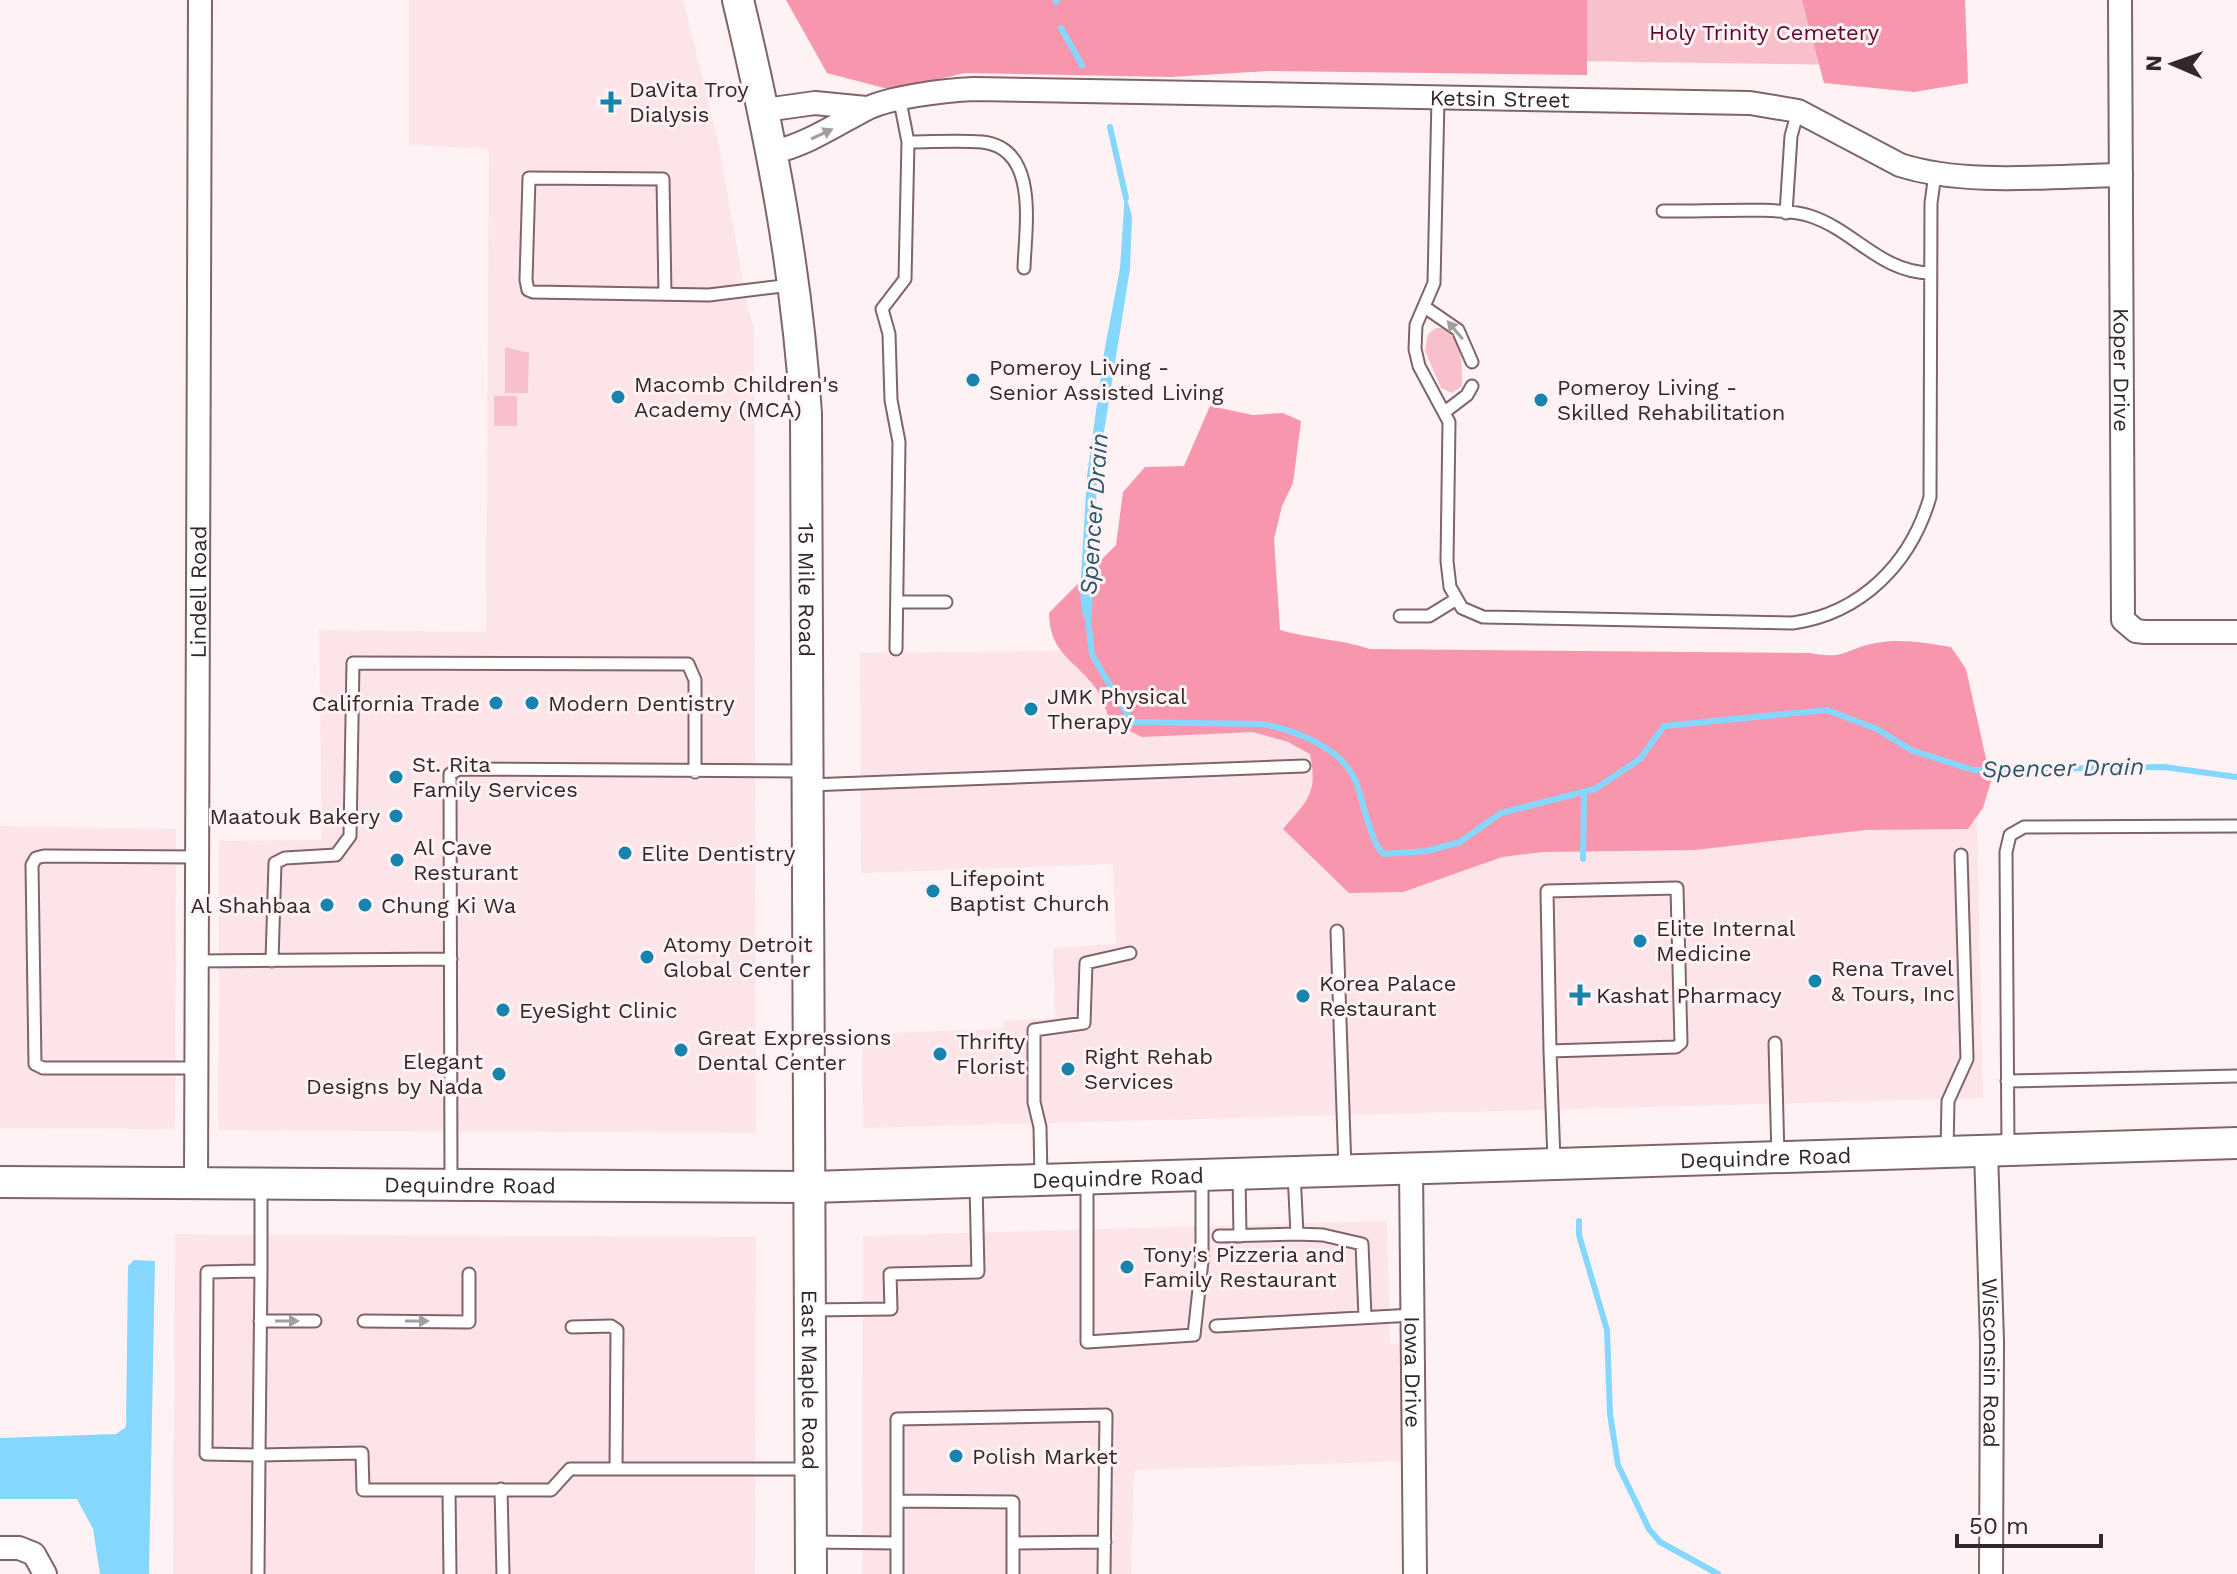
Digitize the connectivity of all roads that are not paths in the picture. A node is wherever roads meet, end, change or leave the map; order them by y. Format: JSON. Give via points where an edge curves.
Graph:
{"nodes":[{"id":1,"x":200,"y":0,"type":"edge"},
{"id":2,"x":738,"y":0,"type":"edge"},
{"id":3,"x":2120,"y":0,"type":"edge"},
{"id":4,"x":1438,"y":98,"type":"junction"},
{"id":5,"x":900,"y":101,"type":"junction"},
{"id":6,"x":866,"y":108,"type":"junction"},
{"id":7,"x":765,"y":110,"type":"junction"},
{"id":8,"x":1798,"y":111,"type":"junction"},
{"id":9,"x":908,"y":142,"type":"junction"},
{"id":10,"x":774,"y":152,"type":"junction"},
{"id":11,"x":1935,"y":174,"type":"junction"},
{"id":12,"x":2121,"y":175,"type":"junction"},
{"id":13,"x":1663,"y":211,"type":"dead end"},
{"id":14,"x":1786,"y":213,"type":"junction"},
{"id":15,"x":1024,"y":268,"type":"dead end"},
{"id":16,"x":1930,"y":273,"type":"junction"},
{"id":17,"x":795,"y":285,"type":"junction"},
{"id":18,"x":665,"y":294,"type":"junction"},
{"id":19,"x":1426,"y":308,"type":"junction"},
{"id":20,"x":1472,"y":362,"type":"dead end"},
{"id":21,"x":1472,"y":386,"type":"dead end"},
{"id":22,"x":1446,"y":411,"type":"junction"},
{"id":23,"x":1455,"y":600,"type":"junction"},
{"id":24,"x":897,"y":602,"type":"junction"},
{"id":25,"x":946,"y":602,"type":"dead end"},
{"id":26,"x":1400,"y":616,"type":"dead end"},
{"id":27,"x":2237,"y":632,"type":"edge"},
{"id":28,"x":896,"y":649,"type":"dead end"},
{"id":29,"x":1304,"y":766,"type":"dead end"},
{"id":30,"x":695,"y":772,"type":"junction"},
{"id":31,"x":809,"y":778,"type":"junction"},
{"id":32,"x":2237,"y":826,"type":"edge"},
{"id":33,"x":1961,"y":855,"type":"dead end"},
{"id":34,"x":197,"y":857,"type":"junction"},
{"id":35,"x":1337,"y":931,"type":"dead end"},
{"id":36,"x":1130,"y":953,"type":"dead end"},
{"id":37,"x":451,"y":959,"type":"junction"},
{"id":38,"x":197,"y":961,"type":"junction"},
{"id":39,"x":272,"y":961,"type":"junction"},
{"id":40,"x":1775,"y":1043,"type":"dead end"},
{"id":41,"x":1550,"y":1051,"type":"junction"},
{"id":42,"x":197,"y":1068,"type":"junction"},
{"id":43,"x":2237,"y":1076,"type":"edge"},
{"id":44,"x":2007,"y":1081,"type":"junction"},
{"id":45,"x":2237,"y":1143,"type":"edge"},
{"id":46,"x":1997,"y":1150,"type":"junction"},
{"id":47,"x":1947,"y":1152,"type":"junction"},
{"id":48,"x":1778,"y":1158,"type":"junction"},
{"id":49,"x":1554,"y":1164,"type":"junction"},
{"id":50,"x":1411,"y":1168,"type":"junction"},
{"id":51,"x":1345,"y":1170,"type":"junction"},
{"id":52,"x":1294,"y":1172,"type":"junction"},
{"id":53,"x":1239,"y":1174,"type":"junction"},
{"id":54,"x":1202,"y":1175,"type":"junction"},
{"id":55,"x":1087,"y":1178,"type":"junction"},
{"id":56,"x":1041,"y":1179,"type":"junction"},
{"id":57,"x":0,"y":1182,"type":"edge"},
{"id":58,"x":976,"y":1182,"type":"junction"},
{"id":59,"x":196,"y":1184,"type":"junction"},
{"id":60,"x":261,"y":1185,"type":"junction"},
{"id":61,"x":451,"y":1185,"type":"junction"},
{"id":62,"x":811,"y":1187,"type":"junction"},
{"id":63,"x":1297,"y":1234,"type":"junction"},
{"id":64,"x":1219,"y":1236,"type":"dead end"},
{"id":65,"x":1240,"y":1236,"type":"junction"},
{"id":66,"x":261,"y":1271,"type":"junction"},
{"id":67,"x":469,"y":1274,"type":"dead end"},
{"id":68,"x":811,"y":1310,"type":"junction"},
{"id":69,"x":1414,"y":1315,"type":"junction"},
{"id":70,"x":1365,"y":1317,"type":"junction"},
{"id":71,"x":260,"y":1321,"type":"junction"},
{"id":72,"x":315,"y":1321,"type":"dead end"},
{"id":73,"x":364,"y":1321,"type":"dead end"},
{"id":74,"x":1216,"y":1326,"type":"dead end"},
{"id":75,"x":572,"y":1327,"type":"dead end"},
{"id":76,"x":259,"y":1455,"type":"junction"},
{"id":77,"x":616,"y":1469,"type":"junction"},
{"id":78,"x":811,"y":1469,"type":"junction"},
{"id":79,"x":501,"y":1489,"type":"junction"},
{"id":80,"x":449,"y":1490,"type":"junction"},
{"id":81,"x":897,"y":1501,"type":"junction"},
{"id":82,"x":811,"y":1542,"type":"junction"},
{"id":83,"x":1105,"y":1542,"type":"junction"},
{"id":84,"x":897,"y":1543,"type":"junction"},
{"id":85,"x":1014,"y":1543,"type":"junction"},
{"id":86,"x":0,"y":1548,"type":"edge"},
{"id":87,"x":45,"y":1574,"type":"edge"},
{"id":88,"x":258,"y":1574,"type":"edge"},
{"id":89,"x":450,"y":1574,"type":"edge"},
{"id":90,"x":503,"y":1574,"type":"edge"},
{"id":91,"x":811,"y":1574,"type":"edge"},
{"id":92,"x":897,"y":1574,"type":"edge"},
{"id":93,"x":1013,"y":1574,"type":"edge"},
{"id":94,"x":1104,"y":1574,"type":"edge"},
{"id":95,"x":1415,"y":1574,"type":"edge"},
{"id":96,"x":1991,"y":1574,"type":"edge"}],
"edges":[{"from":1,"to":34,"type":"street","name":"Lindell Road"},
{"from":2,"to":7,"type":"main road","name":"15 Mile Road"},
{"from":3,"to":12,"type":"street","name":"Koper Drive"},
{"from":4,"to":5,"type":"street","name":"Ketsin Street","via":[[974,89]]},
{"from":4,"to":8,"type":"street","name":"Ketsin Street","via":[[1732,103]]},
{"from":4,"to":19,"type":"lane","via":[[1434,283]]},
{"from":5,"to":6,"type":"street","name":"Ketsin Street"},
{"from":5,"to":9,"type":"lane"},
{"from":6,"to":7,"type":"street","name":"Ketsin Street","via":[[815,103]]},
{"from":10,"to":6,"type":"street","name":"Ketsin Street","one_way":true,"via":[[822,134]]},
{"from":7,"to":10,"type":"main road","name":"15 Mile Road"},
{"from":8,"to":11,"type":"street","name":"Ketsin Street","via":[[1900,165]]},
{"from":8,"to":14,"type":"lane","via":[[1791,136]]},
{"from":9,"to":15,"type":"lane","via":[[982,142],[1011,157],[1026,189]]},
{"from":9,"to":24,"type":"lane","via":[[904,282],[882,309],[899,442]]},
{"from":10,"to":17,"type":"main road","name":"15 Mile Road"},
{"from":11,"to":12,"type":"street","name":"Ketsin Street"},
{"from":11,"to":16,"type":"lane"},
{"from":12,"to":27,"type":"street","name":"Koper Drive","via":[[2123,620],[2145,632]]},
{"from":13,"to":14,"type":"lane"},
{"from":14,"to":16,"type":"lane","via":[[1816,218],[1898,268]]},
{"from":16,"to":23,"type":"lane","via":[[1930,497],[1902,560],[1858,599],[1793,623],[1483,617]]},
{"from":17,"to":18,"type":"lane","via":[[709,295]]},
{"from":17,"to":31,"type":"main road","name":"15 Mile Road","via":[[806,428]]},
{"from":18,"to":18,"type":"lane","via":[[528,290],[529,178],[663,179]]},
{"from":20,"to":19,"type":"lane","one_way":true,"via":[[1452,322]]},
{"from":19,"to":22,"type":"lane","via":[[1416,325],[1415,349],[1423,374]]},
{"from":21,"to":22,"type":"lane"},
{"from":22,"to":23,"type":"lane","via":[[1447,561]]},
{"from":23,"to":26,"type":"lane","via":[[1429,616]]},
{"from":24,"to":25,"type":"lane"},
{"from":24,"to":28,"type":"lane"},
{"from":29,"to":31,"type":"lane"},
{"from":30,"to":31,"type":"lane"},
{"from":30,"to":37,"type":"lane","via":[[454,771],[448,785]]},
{"from":30,"to":39,"type":"lane","via":[[695,680],[688,664],[353,663],[350,836],[336,855],[275,863]]},
{"from":31,"to":62,"type":"main road","name":"15 Mile Road"},
{"from":32,"to":44,"type":"lane","via":[[2024,827],[2010,835]]},
{"from":33,"to":47,"type":"lane","via":[[1967,1059],[1948,1101]]},
{"from":34,"to":38,"type":"street","name":"Lindell Road"},
{"from":34,"to":42,"type":"lane","via":[[36,858],[32,1055],[43,1068]]},
{"from":35,"to":51,"type":"lane"},
{"from":36,"to":56,"type":"lane","via":[[1086,963],[1084,1023],[1034,1030]]},
{"from":37,"to":39,"type":"lane"},
{"from":37,"to":61,"type":"lane"},
{"from":38,"to":39,"type":"lane"},
{"from":38,"to":42,"type":"street","name":"Lindell Road"},
{"from":40,"to":48,"type":"lane"},
{"from":41,"to":41,"type":"lane","via":[[1681,1043],[1677,888],[1547,891]]},
{"from":41,"to":49,"type":"lane"},
{"from":42,"to":59,"type":"street","name":"Lindell Road"},
{"from":43,"to":44,"type":"lane"},
{"from":44,"to":46,"type":"lane"},
{"from":45,"to":46,"type":"main road","name":"Dequindre Road"},
{"from":46,"to":47,"type":"main road","name":"Dequindre Road"},
{"from":46,"to":96,"type":"street","name":"Wisconsin Road"},
{"from":47,"to":48,"type":"main road","name":"Dequindre Road"},
{"from":48,"to":49,"type":"main road","name":"Dequindre Road"},
{"from":49,"to":50,"type":"main road","name":"Dequindre Road"},
{"from":50,"to":51,"type":"main road","name":"Dequindre Road"},
{"from":50,"to":69,"type":"street","name":"Iowa Drive"},
{"from":51,"to":52,"type":"main road","name":"Dequindre Road"},
{"from":52,"to":53,"type":"main road","name":"Dequindre Road"},
{"from":52,"to":63,"type":"lane"},
{"from":53,"to":54,"type":"main road","name":"Dequindre Road"},
{"from":53,"to":65,"type":"lane"},
{"from":54,"to":55,"type":"main road","name":"Dequindre Road"},
{"from":54,"to":55,"type":"lane","via":[[1202,1261],[1194,1335],[1087,1342]]},
{"from":55,"to":56,"type":"main road","name":"Dequindre Road"},
{"from":56,"to":58,"type":"main road","name":"Dequindre Road"},
{"from":57,"to":59,"type":"main road","name":"Dequindre Road"},
{"from":58,"to":62,"type":"main road","name":"Dequindre Road"},
{"from":58,"to":68,"type":"lane","via":[[978,1272],[890,1274],[891,1309]]},
{"from":59,"to":60,"type":"main road","name":"Dequindre Road"},
{"from":60,"to":61,"type":"main road","name":"Dequindre Road"},
{"from":60,"to":66,"type":"lane"},
{"from":61,"to":62,"type":"main road","name":"Dequindre Road"},
{"from":62,"to":68,"type":"main road","name":"East Maple Road"},
{"from":63,"to":65,"type":"lane"},
{"from":63,"to":70,"type":"lane","via":[[1362,1244]]},
{"from":64,"to":65,"type":"lane"},
{"from":66,"to":71,"type":"lane"},
{"from":66,"to":76,"type":"lane","via":[[207,1272],[206,1454]]},
{"from":73,"to":67,"type":"lane","one_way":true,"via":[[469,1322]]},
{"from":68,"to":78,"type":"main road","name":"East Maple Road"},
{"from":69,"to":70,"type":"lane"},
{"from":69,"to":95,"type":"street","name":"Iowa Drive"},
{"from":70,"to":74,"type":"lane"},
{"from":71,"to":72,"type":"lane","one_way":true},
{"from":71,"to":76,"type":"lane"},
{"from":75,"to":77,"type":"lane","via":[[617,1330]]},
{"from":76,"to":80,"type":"lane","via":[[362,1453],[363,1490]]},
{"from":76,"to":88,"type":"lane"},
{"from":77,"to":78,"type":"lane"},
{"from":77,"to":79,"type":"lane","via":[[570,1469],[551,1490]]},
{"from":78,"to":82,"type":"main road","name":"East Maple Road"},
{"from":79,"to":80,"type":"lane"},
{"from":79,"to":90,"type":"lane"},
{"from":80,"to":89,"type":"lane"},
{"from":81,"to":83,"type":"lane","via":[[897,1419],[1106,1415]]},
{"from":81,"to":84,"type":"lane"},
{"from":81,"to":85,"type":"lane","via":[[1013,1502]]},
{"from":82,"to":84,"type":"lane"},
{"from":82,"to":91,"type":"main road","name":"East Maple Road"},
{"from":83,"to":85,"type":"lane"},
{"from":83,"to":94,"type":"lane"},
{"from":84,"to":92,"type":"lane"},
{"from":85,"to":93,"type":"lane"},
{"from":86,"to":87,"type":"street","via":[[34,1554]]}]}
